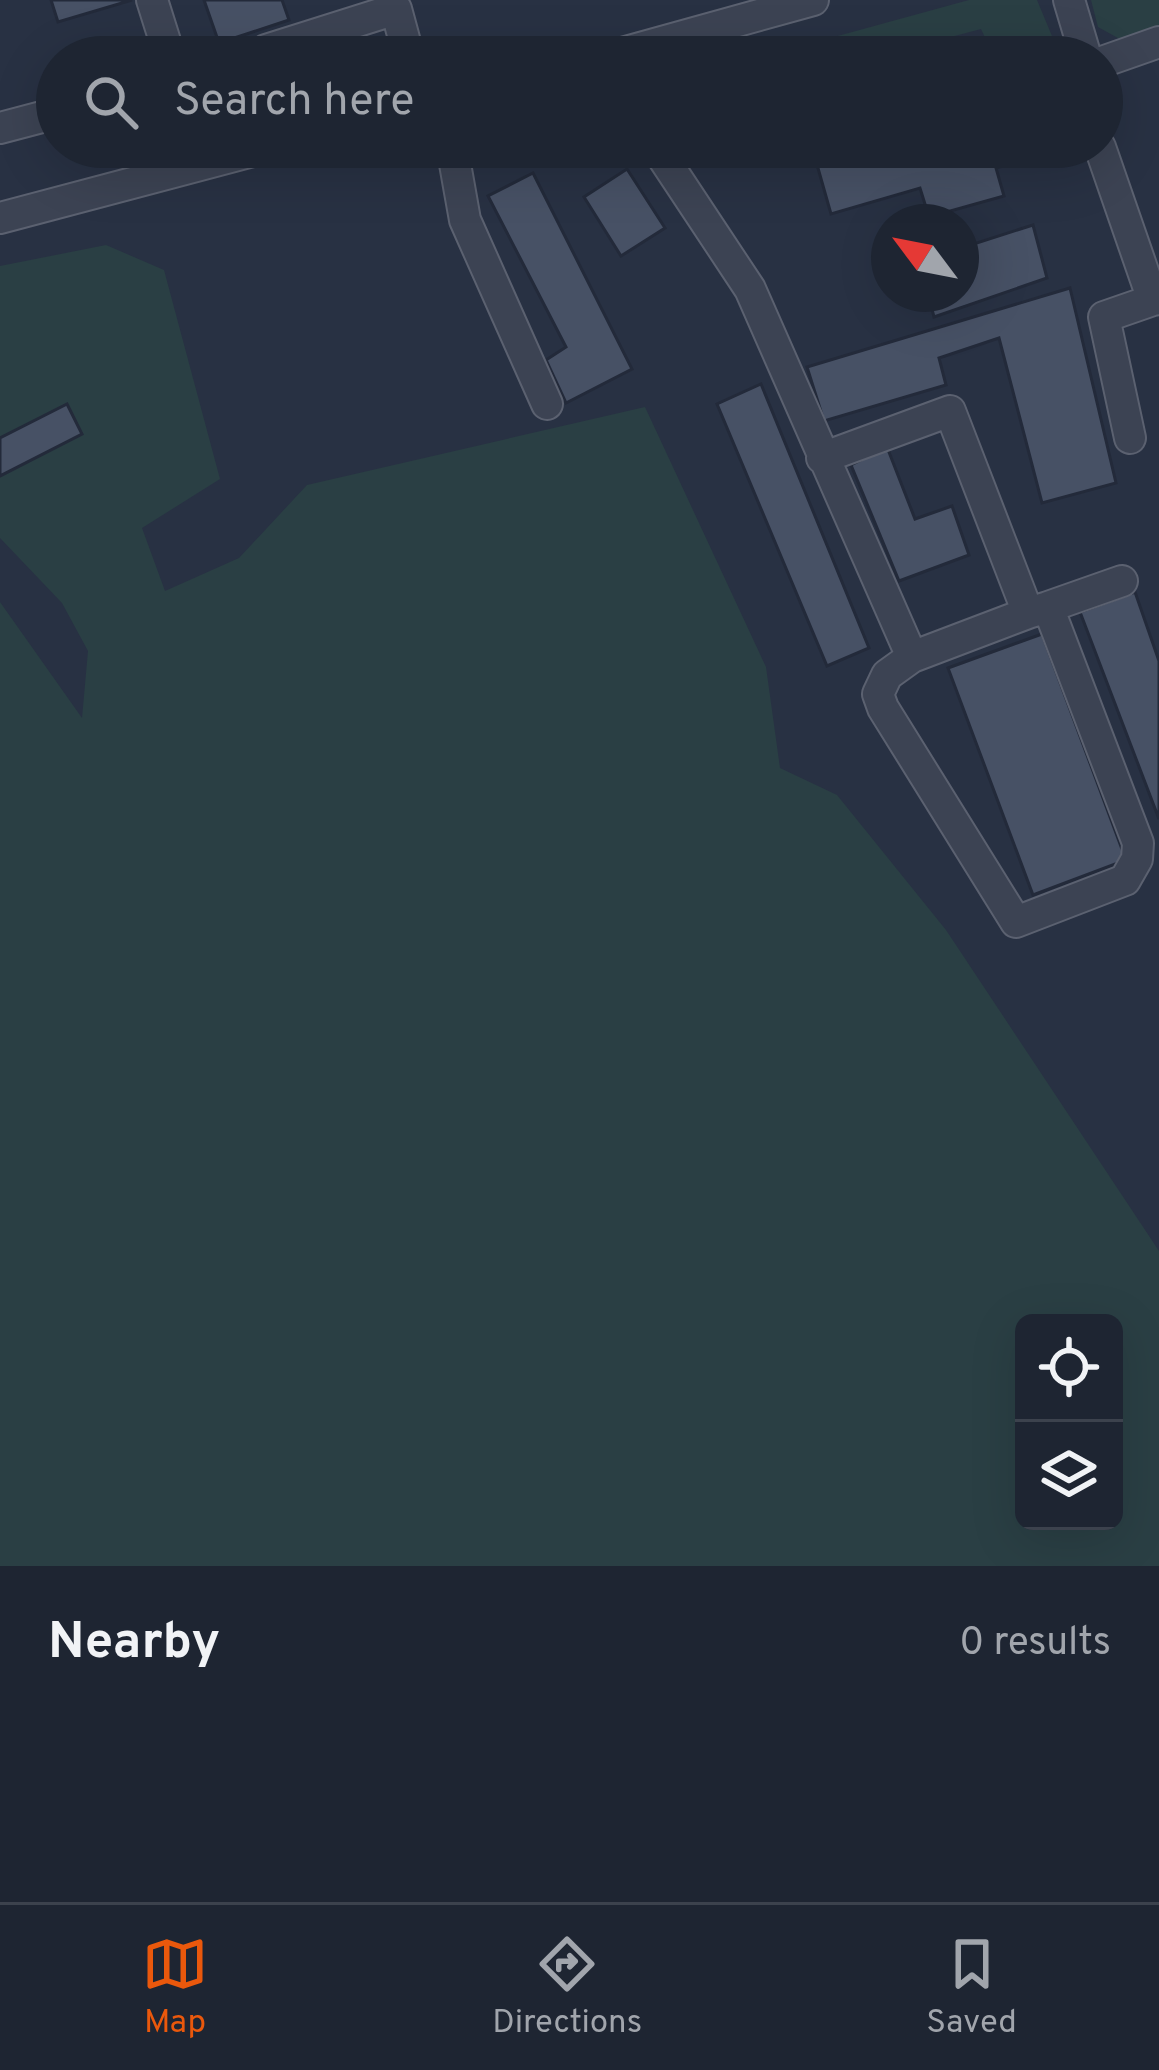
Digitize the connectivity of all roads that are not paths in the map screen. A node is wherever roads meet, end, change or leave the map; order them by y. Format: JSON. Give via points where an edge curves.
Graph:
{"nodes":[{"id":1,"x":152,"y":0,"type":"edge"},
{"id":2,"x":813,"y":0,"type":"edge"},
{"id":3,"x":1069,"y":0,"type":"edge"},
{"id":4,"x":163,"y":36,"type":"edge"},
{"id":5,"x":310,"y":36,"type":"edge"},
{"id":6,"x":403,"y":36,"type":"edge"},
{"id":7,"x":684,"y":36,"type":"edge"},
{"id":8,"x":1080,"y":36,"type":"edge"},
{"id":9,"x":1159,"y":42,"type":"edge"},
{"id":10,"x":1123,"y":55,"type":"edge"},
{"id":11,"x":36,"y":119,"type":"edge"},
{"id":12,"x":0,"y":128,"type":"edge"},
{"id":13,"x":159,"y":168,"type":"edge"},
{"id":14,"x":456,"y":168,"type":"edge"},
{"id":15,"x":674,"y":168,"type":"edge"},
{"id":16,"x":1108,"y":168,"type":"edge"},
{"id":17,"x":0,"y":218,"type":"edge"},
{"id":18,"x":1156,"y":300,"type":"edge"},
{"id":19,"x":547,"y":404,"type":"dead end"},
{"id":20,"x":1130,"y":439,"type":"dead end"},
{"id":21,"x":822,"y":458,"type":"junction"},
{"id":22,"x":1122,"y":580,"type":"dead end"},
{"id":23,"x":1038,"y":610,"type":"junction"},
{"id":24,"x":912,"y":657,"type":"junction"}],
"edges":[{"from":1,"to":4,"type":"street"},
{"from":2,"to":7,"type":"street"},
{"from":3,"to":8,"type":"street"},
{"from":5,"to":6,"type":"street","via":[[396,9]]},
{"from":9,"to":10,"type":"street"},
{"from":11,"to":12,"type":"street"},
{"from":13,"to":17,"type":"street"},
{"from":14,"to":19,"type":"street","via":[[465,220]]},
{"from":15,"to":21,"type":"street","via":[[750,289]]},
{"from":16,"to":18,"type":"street"},
{"from":18,"to":20,"type":"street","via":[[1104,317]]},
{"from":21,"to":23,"type":"street","via":[[950,411]]},
{"from":21,"to":24,"type":"street"},
{"from":22,"to":23,"type":"street"},
{"from":23,"to":24,"type":"street"},
{"from":23,"to":24,"type":"street","via":[[1138,843],[1126,880],[1059,908],[1016,922],[883,708],[878,694],[886,675]]}]}
